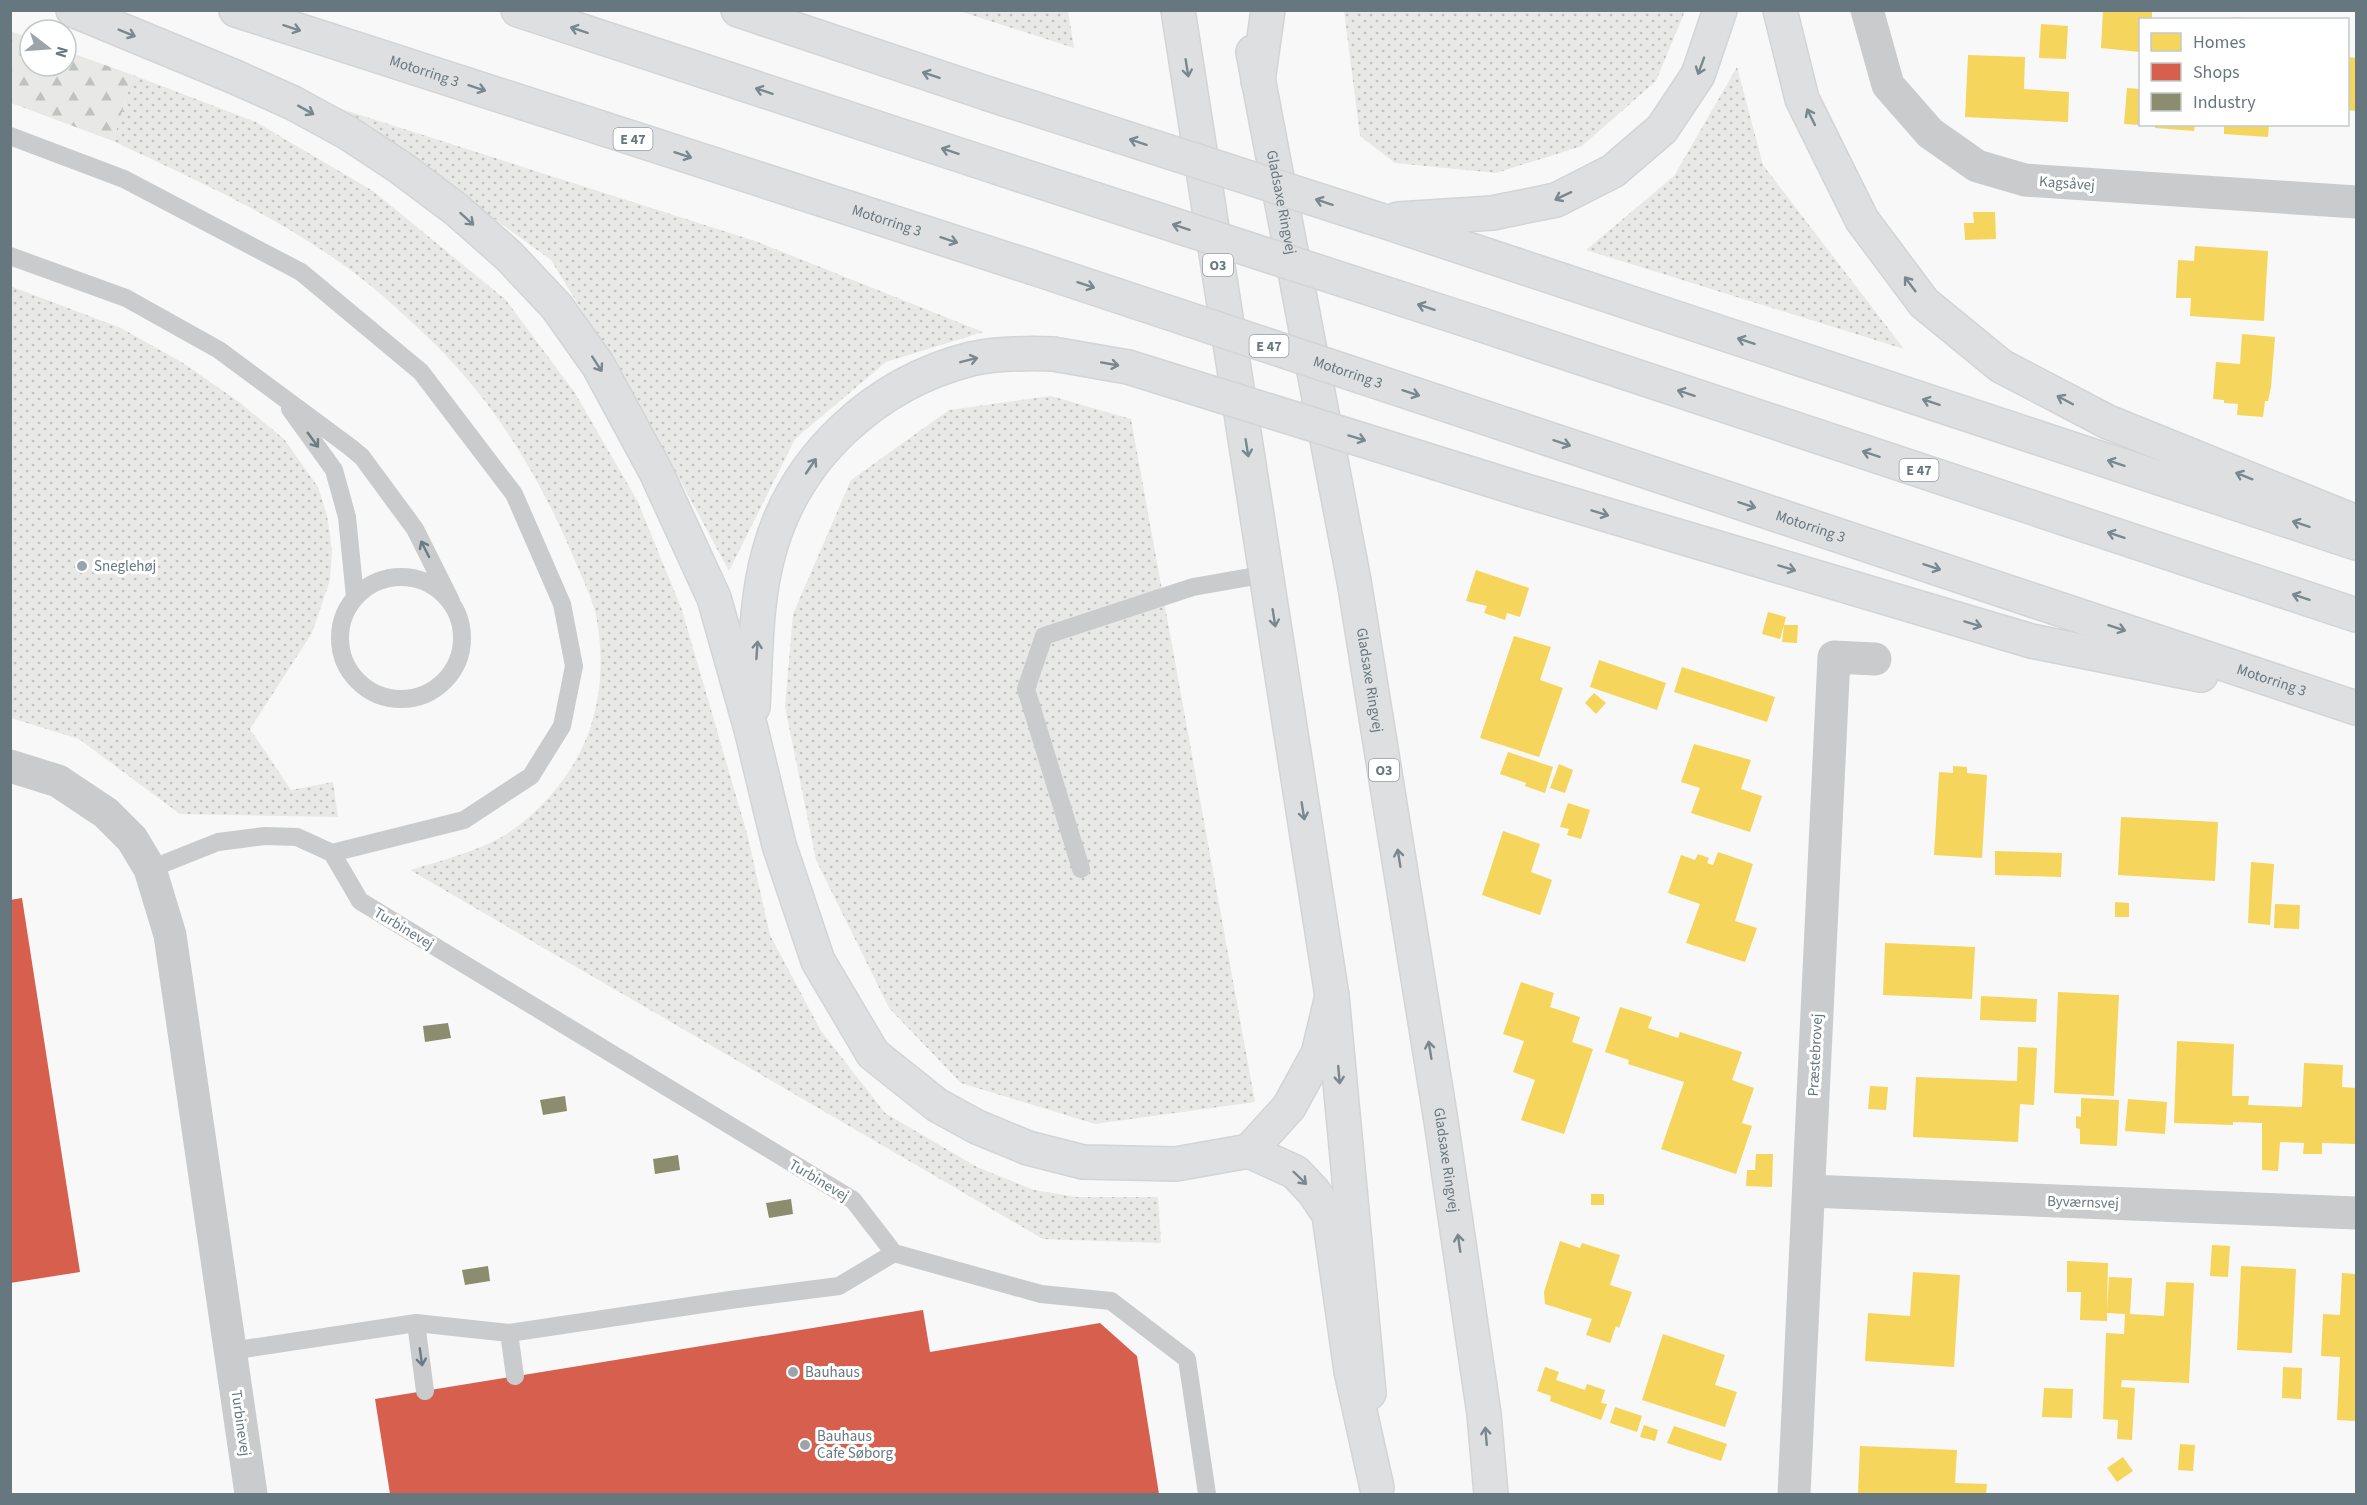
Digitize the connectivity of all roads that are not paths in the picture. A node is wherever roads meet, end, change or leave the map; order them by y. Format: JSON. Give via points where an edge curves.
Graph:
{"nodes":[{"id":1,"x":73,"y":10,"type":"edge"},
{"id":2,"x":236,"y":10,"type":"edge"},
{"id":3,"x":518,"y":10,"type":"edge"},
{"id":4,"x":738,"y":10,"type":"edge"},
{"id":5,"x":1178,"y":10,"type":"edge"},
{"id":6,"x":1252,"y":10,"type":"edge"},
{"id":7,"x":1268,"y":10,"type":"edge"},
{"id":8,"x":1720,"y":10,"type":"edge"},
{"id":9,"x":1780,"y":10,"type":"edge"},
{"id":10,"x":1867,"y":10,"type":"edge"},
{"id":11,"x":1258,"y":81,"type":"junction"},
{"id":12,"x":10,"y":136,"type":"edge"},
{"id":13,"x":2356,"y":202,"type":"edge"},
{"id":14,"x":1380,"y":220,"type":"junction"},
{"id":15,"x":10,"y":256,"type":"edge"},
{"id":16,"x":278,"y":392,"type":"junction"},
{"id":17,"x":2356,"y":522,"type":"edge"},
{"id":18,"x":2356,"y":543,"type":"edge"},
{"id":19,"x":1267,"y":574,"type":"junction"},
{"id":20,"x":355,"y":597,"type":"junction"},
{"id":21,"x":452,"y":602,"type":"junction"},
{"id":22,"x":2356,"y":615,"type":"edge"},
{"id":23,"x":1875,"y":659,"type":"dead end"},
{"id":24,"x":2348,"y":705,"type":"edge"},
{"id":25,"x":751,"y":729,"type":"junction"},
{"id":26,"x":10,"y":766,"type":"edge"},
{"id":27,"x":332,"y":853,"type":"junction"},
{"id":28,"x":150,"y":869,"type":"junction"},
{"id":29,"x":1081,"y":869,"type":"dead end"},
{"id":30,"x":1332,"y":996,"type":"junction"},
{"id":31,"x":1249,"y":1151,"type":"junction"},
{"id":32,"x":1809,"y":1191,"type":"junction"},
{"id":33,"x":2356,"y":1213,"type":"edge"},
{"id":34,"x":894,"y":1253,"type":"junction"},
{"id":35,"x":416,"y":1323,"type":"junction"},
{"id":36,"x":509,"y":1333,"type":"junction"},
{"id":37,"x":231,"y":1351,"type":"junction"},
{"id":38,"x":515,"y":1376,"type":"dead end"},
{"id":39,"x":425,"y":1390,"type":"dead end"},
{"id":40,"x":1377,"y":1491,"type":"edge"},
{"id":41,"x":251,"y":1494,"type":"edge"},
{"id":42,"x":1207,"y":1494,"type":"edge"},
{"id":43,"x":1491,"y":1494,"type":"edge"},
{"id":44,"x":1794,"y":1494,"type":"edge"}],
"edges":[{"from":1,"to":25,"type":"main road","one_way":true,"via":[[245,81],[348,133],[457,210],[557,306],[598,365],[656,472],[714,598]]},
{"from":2,"to":24,"type":"main road","name":"Motorring 3","number":"E 47","one_way":true,"bridge":true,"via":[[1031,267]]},
{"from":22,"to":3,"type":"main road","number":"E 47","one_way":true,"bridge":true},
{"from":14,"to":4,"type":"main road","one_way":true,"bridge":true},
{"from":5,"to":19,"type":"main road","number":"O3","one_way":true},
{"from":6,"to":11,"type":"main road","name":"Gladsaxe Ringvej","number":"O3","via":[[1252,49]]},
{"from":7,"to":11,"type":"main road"},
{"from":8,"to":14,"type":"main road","one_way":true,"via":[[1698,75],[1662,129],[1613,171],[1556,200],[1492,213]]},
{"from":17,"to":9,"type":"main road","one_way":true,"via":[[2108,422],[2001,366],[1924,303],[1862,220],[1802,99]]},
{"from":10,"to":13,"type":"street","name":"Kagsåvej","via":[[1888,86],[1930,134],[1977,166],[2025,180]]},
{"from":43,"to":11,"type":"main road","name":"Gladsaxe Ringvej","number":"O3","one_way":true,"via":[[1484,1414],[1443,1133],[1356,593]]},
{"from":12,"to":27,"type":"lane","via":[[124,178],[301,272],[421,372],[514,494],[562,604],[574,666],[562,726],[531,776],[465,820]]},
{"from":18,"to":14,"type":"main road","one_way":true},
{"from":15,"to":16,"type":"lane","via":[[126,298],[219,350]]},
{"from":16,"to":20,"type":"lane","one_way":true,"via":[[334,470],[347,517]]},
{"from":21,"to":16,"type":"lane","one_way":true,"via":[[415,529],[362,457]]},
{"from":19,"to":29,"type":"lane","via":[[1193,587],[1044,636],[1026,689]]},
{"from":19,"to":30,"type":"main road","number":"O3","one_way":true},
{"from":20,"to":21,"type":"lane","via":[[386,578],[411,576],[433,585]]},
{"from":20,"to":21,"type":"lane","via":[[342,616],[339,639],[344,662],[366,688],[398,700],[421,696],[441,685],[455,667],[463,645],[461,622]]},
{"from":23,"to":32,"type":"street","name":"Præstebrovej","via":[[1834,657]]},
{"from":25,"to":24,"type":"main road","one_way":true,"bridge":true,"via":[[761,586],[769,550],[798,484],[819,454],[872,404],[937,370],[972,359],[1053,354],[1128,367],[1523,490],[2031,641]]},
{"from":25,"to":31,"type":"main road","via":[[779,845],[818,961],[873,1054],[938,1105],[977,1127],[1039,1151],[1083,1162],[1176,1164]]},
{"from":26,"to":28,"type":"street","name":"Turbinevej","via":[[58,781],[106,813],[132,839]]},
{"from":27,"to":28,"type":"lane","via":[[297,837],[266,836],[218,842]]},
{"from":27,"to":34,"type":"lane","name":"Turbinevej","via":[[360,901],[854,1200]]},
{"from":28,"to":37,"type":"street","name":"Turbinevej","via":[[170,934]]},
{"from":30,"to":31,"type":"main road","via":[[1318,1054],[1289,1107]]},
{"from":30,"to":40,"type":"main road","number":"O3","one_way":true},
{"from":31,"to":40,"type":"main road","one_way":true,"via":[[1295,1172],[1329,1215],[1351,1371]]},
{"from":32,"to":33,"type":"street","name":"Byværnsvej"},
{"from":32,"to":44,"type":"street","name":"Præstebrovej"},
{"from":34,"to":36,"type":"lane","via":[[839,1286]]},
{"from":34,"to":42,"type":"lane","via":[[1041,1294],[1111,1301],[1187,1359]]},
{"from":35,"to":36,"type":"lane"},
{"from":35,"to":37,"type":"lane"},
{"from":35,"to":39,"type":"lane","one_way":true},
{"from":36,"to":38,"type":"lane"},
{"from":37,"to":41,"type":"street","name":"Turbinevej"}]}
